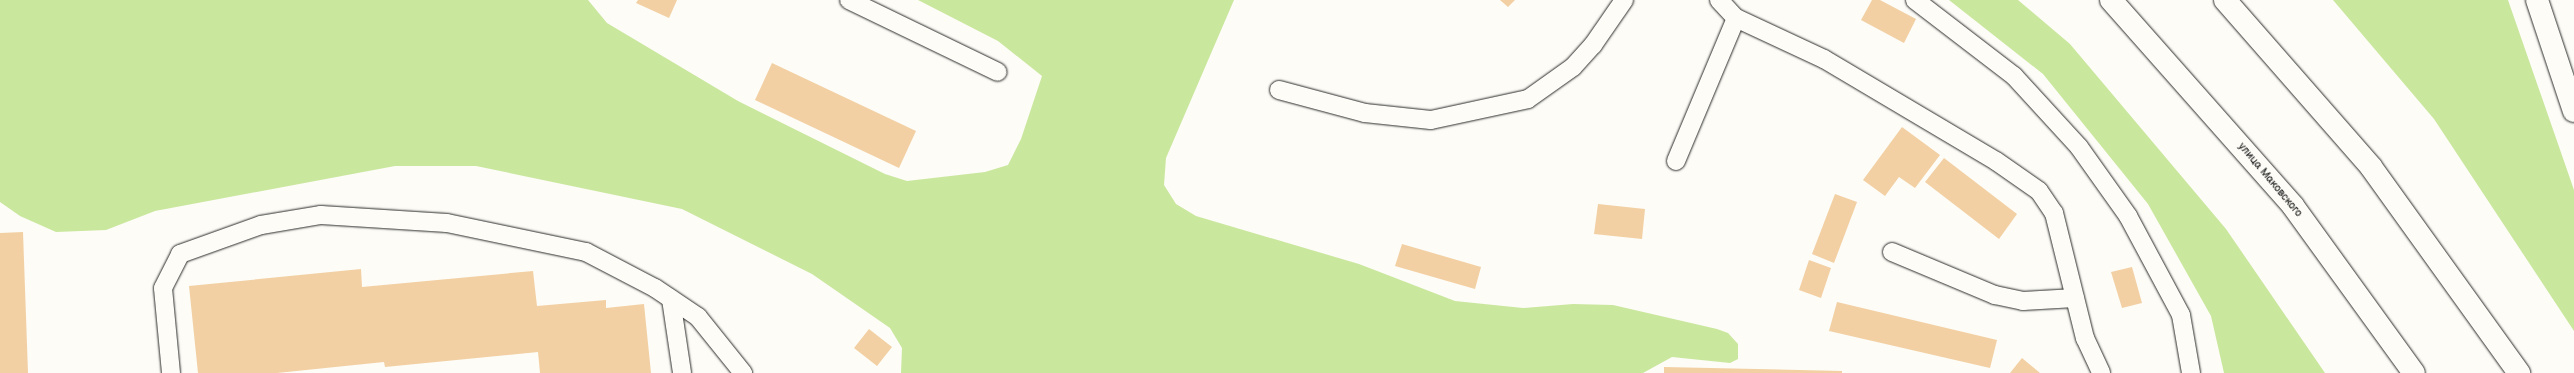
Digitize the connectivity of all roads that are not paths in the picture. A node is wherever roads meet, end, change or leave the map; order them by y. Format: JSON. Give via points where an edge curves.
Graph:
{"nodes":[{"id":1,"x":849,"y":0,"type":"edge"},
{"id":2,"x":1624,"y":0,"type":"edge"},
{"id":3,"x":1719,"y":0,"type":"edge"},
{"id":4,"x":1915,"y":0,"type":"edge"},
{"id":5,"x":2111,"y":0,"type":"edge"},
{"id":6,"x":2225,"y":0,"type":"edge"},
{"id":7,"x":2537,"y":0,"type":"edge"},
{"id":8,"x":1736,"y":18,"type":"junction"},
{"id":9,"x":998,"y":72,"type":"dead end"},
{"id":10,"x":1279,"y":90,"type":"dead end"},
{"id":11,"x":2574,"y":111,"type":"edge"},
{"id":12,"x":1676,"y":161,"type":"dead end"},
{"id":13,"x":1892,"y":252,"type":"dead end"},
{"id":14,"x":2075,"y":298,"type":"junction"},
{"id":15,"x":671,"y":299,"type":"junction"},
{"id":16,"x":171,"y":373,"type":"edge"},
{"id":17,"x":682,"y":373,"type":"edge"},
{"id":18,"x":743,"y":373,"type":"edge"},
{"id":19,"x":2101,"y":373,"type":"edge"},
{"id":20,"x":2191,"y":373,"type":"edge"},
{"id":21,"x":2414,"y":373,"type":"edge"},
{"id":22,"x":2519,"y":373,"type":"edge"}],
"edges":[{"from":1,"to":9,"type":"lane"},
{"from":2,"to":10,"type":"lane","via":[[1593,45],[1573,67],[1528,99],[1431,120],[1365,113]]},
{"from":3,"to":8,"type":"lane"},
{"from":4,"to":20,"type":"lane","via":[[2014,76],[2079,146],[2128,216],[2181,315]]},
{"from":5,"to":21,"type":"main road","name":"улица Маковского","via":[[2293,206]]},
{"from":6,"to":22,"type":"main road","via":[[2371,166]]},
{"from":7,"to":11,"type":"main road"},
{"from":8,"to":12,"type":"lane"},
{"from":8,"to":14,"type":"lane","via":[[1824,59],[1996,161],[2039,191],[2054,213]]},
{"from":13,"to":14,"type":"lane","via":[[1995,295],[2023,301]]},
{"from":14,"to":19,"type":"lane","via":[[2085,338]]},
{"from":15,"to":16,"type":"lane","via":[[586,252],[447,223],[320,215],[261,225],[180,254],[163,288]]},
{"from":15,"to":17,"type":"lane"},
{"from":15,"to":18,"type":"lane","via":[[698,318]]}]}
